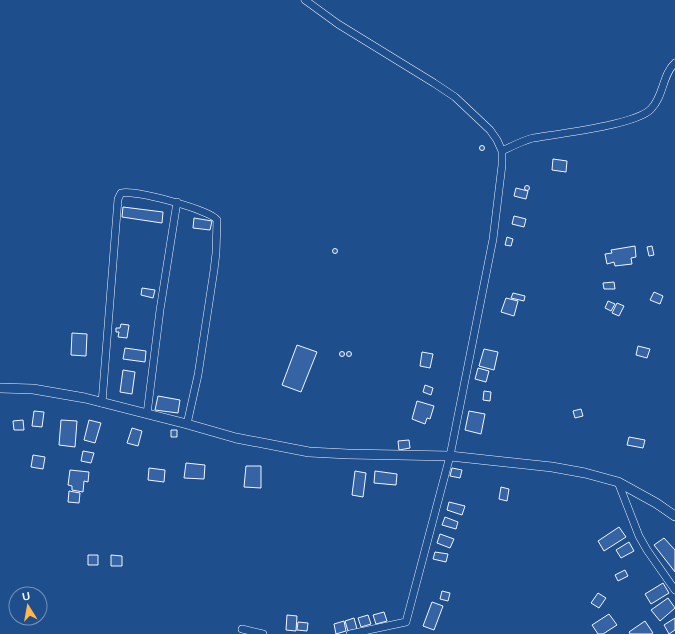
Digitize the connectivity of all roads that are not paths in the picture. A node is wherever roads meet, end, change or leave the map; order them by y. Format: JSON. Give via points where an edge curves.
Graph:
{"nodes":[{"id":1,"x":305,"y":0,"type":"edge"},
{"id":2,"x":675,"y":63,"type":"edge"},
{"id":3,"x":502,"y":151,"type":"junction"},
{"id":4,"x":177,"y":202,"type":"junction"},
{"id":5,"x":0,"y":388,"type":"edge"},
{"id":6,"x":102,"y":403,"type":"junction"},
{"id":7,"x":147,"y":414,"type":"junction"},
{"id":8,"x":187,"y":424,"type":"junction"},
{"id":9,"x":450,"y":456,"type":"junction"},
{"id":10,"x":618,"y":482,"type":"junction"},
{"id":11,"x":675,"y":516,"type":"edge"},
{"id":12,"x":675,"y":590,"type":"edge"},
{"id":13,"x":242,"y":628,"type":"dead end"},
{"id":14,"x":263,"y":634,"type":"edge"},
{"id":15,"x":350,"y":634,"type":"edge"}],
"edges":[{"from":1,"to":3,"type":"street","via":[[338,24],[455,97],[490,130]]},
{"from":2,"to":3,"type":"street","via":[[668,71],[651,110],[644,114],[568,134],[527,140]]},
{"from":3,"to":9,"type":"street","via":[[493,239]]},
{"from":4,"to":6,"type":"street","via":[[130,192],[121,193],[119,196]]},
{"from":4,"to":7,"type":"street"},
{"from":4,"to":8,"type":"street","via":[[211,214],[216,218],[217,226],[214,270],[203,345]]},
{"from":5,"to":6,"type":"street","via":[[33,389]]},
{"from":6,"to":7,"type":"street"},
{"from":7,"to":8,"type":"street"},
{"from":8,"to":9,"type":"street","via":[[236,438],[309,452]]},
{"from":9,"to":10,"type":"street","via":[[552,467]]},
{"from":9,"to":15,"type":"street","via":[[406,622]]},
{"from":10,"to":11,"type":"street"},
{"from":10,"to":12,"type":"street","via":[[639,536]]},
{"from":13,"to":14,"type":"street"}]}
